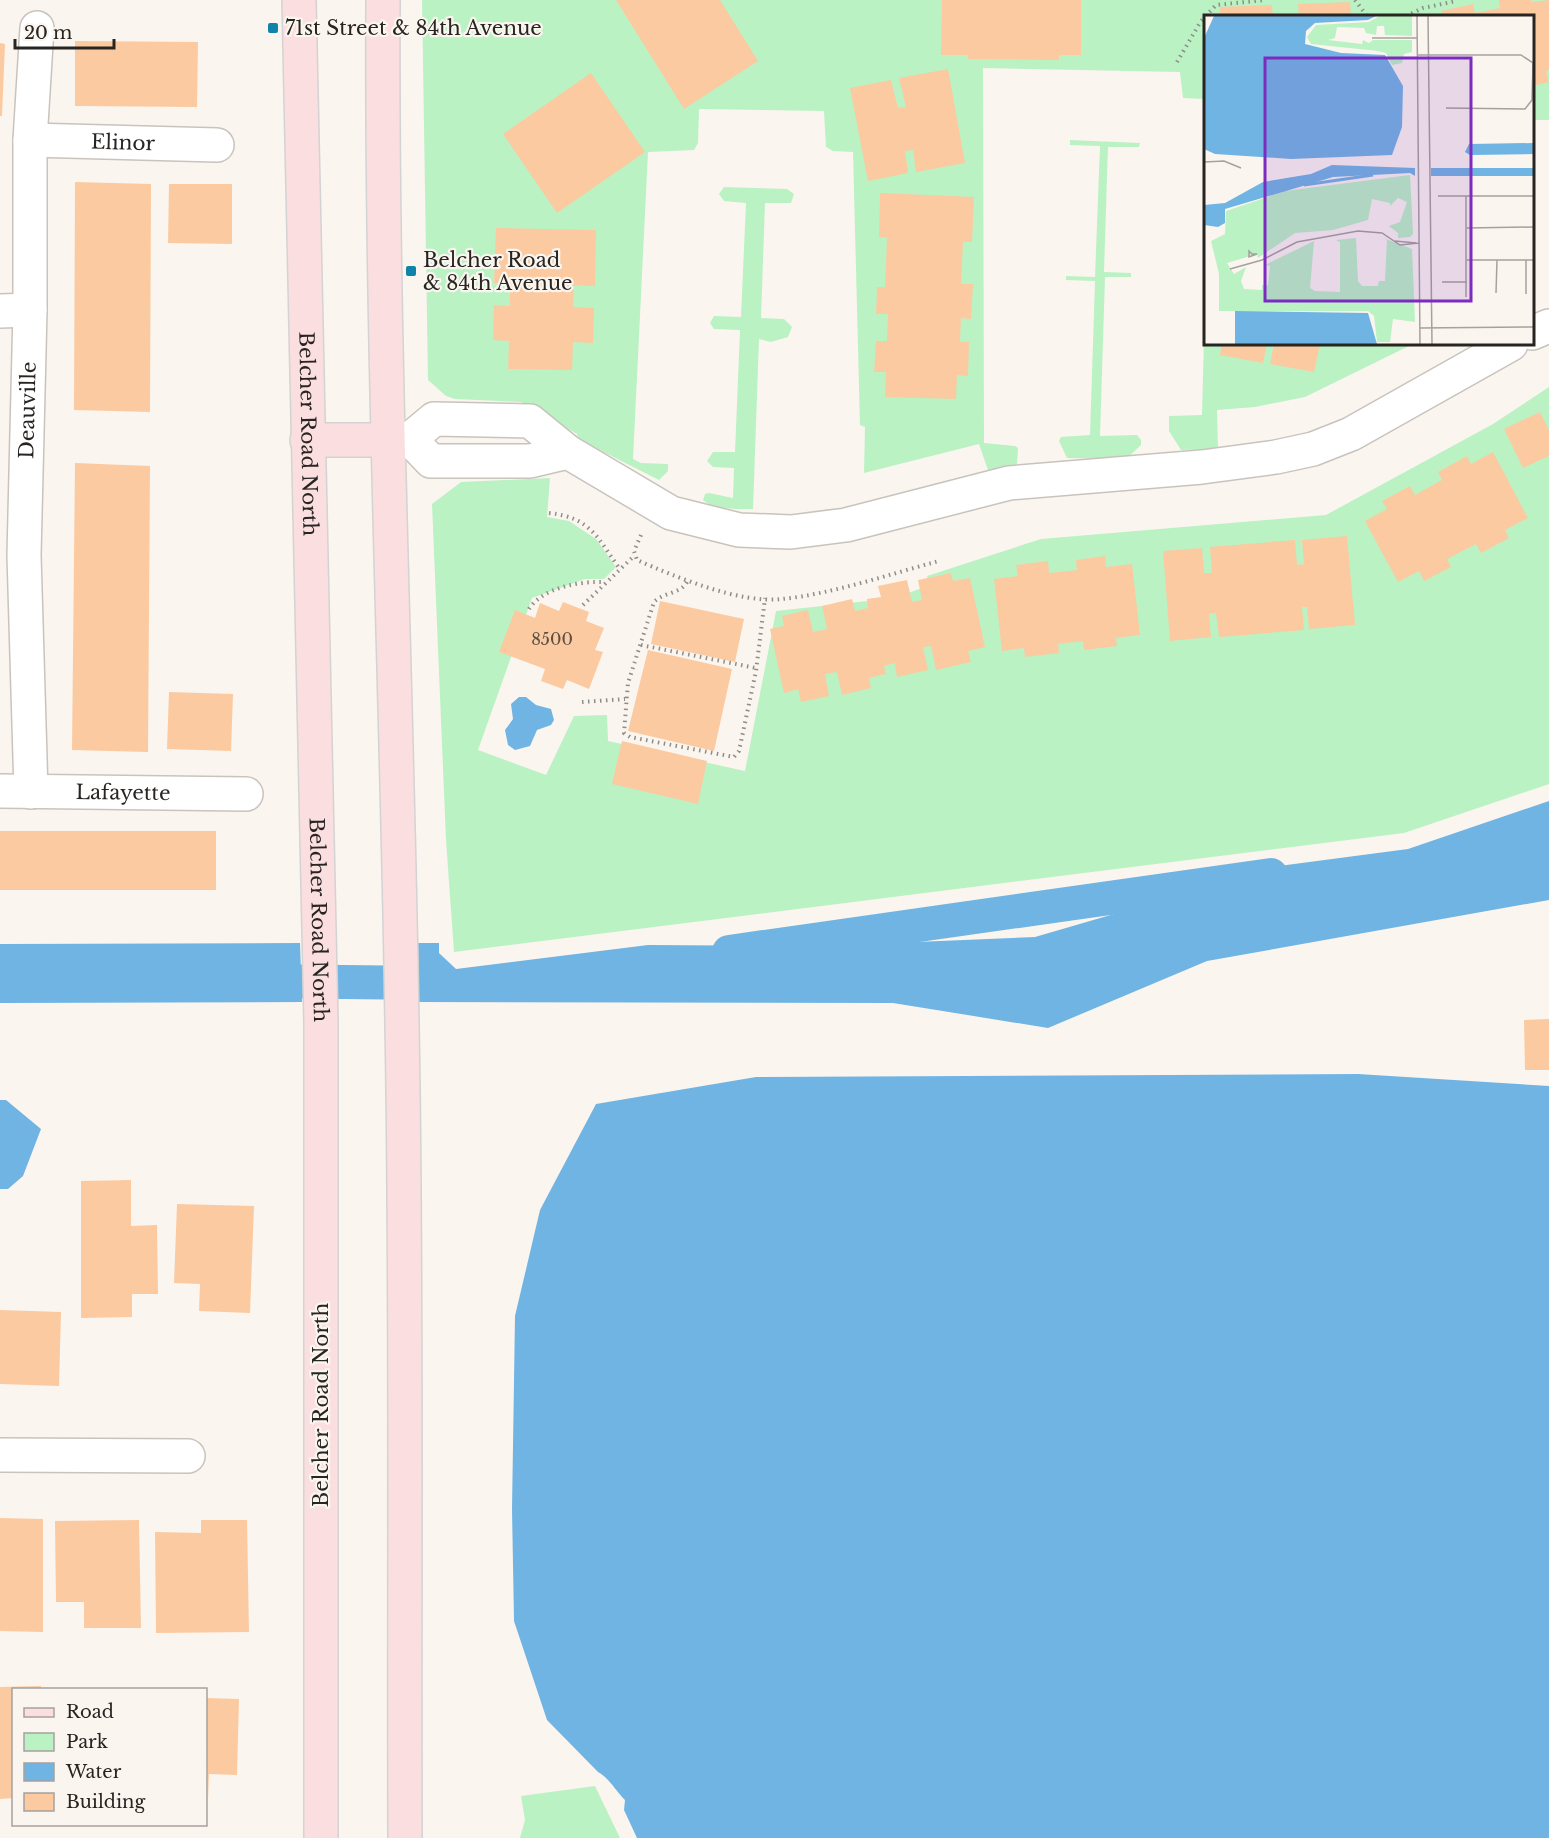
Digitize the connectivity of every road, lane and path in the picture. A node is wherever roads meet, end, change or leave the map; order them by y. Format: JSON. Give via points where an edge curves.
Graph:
{"nodes":[{"id":1,"x":299,"y":0,"type":"edge"},
{"id":2,"x":383,"y":0,"type":"edge"},
{"id":3,"x":1265,"y":0,"type":"edge"},
{"id":4,"x":1355,"y":0,"type":"edge"},
{"id":5,"x":1456,"y":0,"type":"edge"},
{"id":6,"x":1207,"y":15,"type":"edge"},
{"id":7,"x":1366,"y":15,"type":"edge"},
{"id":8,"x":1408,"y":15,"type":"edge"},
{"id":9,"x":1204,"y":18,"type":"edge"},
{"id":10,"x":37,"y":28,"type":"dead end"},
{"id":11,"x":1177,"y":62,"type":"dead end"},
{"id":12,"x":30,"y":140,"type":"junction"},
{"id":13,"x":217,"y":145,"type":"dead end"},
{"id":14,"x":15,"y":310,"type":"edge"},
{"id":15,"x":1549,"y":326,"type":"edge"},
{"id":16,"x":1534,"y":333,"type":"edge"},
{"id":17,"x":1509,"y":345,"type":"edge"},
{"id":18,"x":307,"y":440,"type":"junction"},
{"id":19,"x":399,"y":440,"type":"junction"},
{"id":20,"x":658,"y":506,"type":"junction"},
{"id":21,"x":549,"y":513,"type":"dead end"},
{"id":22,"x":12,"y":555,"type":"edge"},
{"id":23,"x":634,"y":556,"type":"junction"},
{"id":24,"x":939,"y":561,"type":"dead end"},
{"id":25,"x":620,"y":569,"type":"junction"},
{"id":26,"x":605,"y":582,"type":"junction"},
{"id":27,"x":687,"y":582,"type":"junction"},
{"id":28,"x":765,"y":598,"type":"junction"},
{"id":29,"x":583,"y":605,"type":"dead end"},
{"id":30,"x":529,"y":609,"type":"dead end"},
{"id":31,"x":641,"y":645,"type":"junction"},
{"id":32,"x":756,"y":668,"type":"junction"},
{"id":33,"x":626,"y":699,"type":"junction"},
{"id":34,"x":582,"y":702,"type":"dead end"},
{"id":35,"x":16,"y":791,"type":"edge"},
{"id":36,"x":246,"y":794,"type":"dead end"},
{"id":37,"x":0,"y":1455,"type":"edge"},
{"id":38,"x":188,"y":1456,"type":"dead end"},
{"id":39,"x":321,"y":1838,"type":"edge"},
{"id":40,"x":405,"y":1838,"type":"edge"}],
"edges":[{"from":1,"to":18,"type":"main road","name":"Belcher Road North"},
{"from":2,"to":19,"type":"main road","via":[[382,156]]},
{"from":3,"to":6,"type":"path","via":[[1216,5]]},
{"from":4,"to":7,"type":"path"},
{"from":5,"to":8,"type":"path"},
{"from":9,"to":11,"type":"path"},
{"from":10,"to":12,"type":"street","name":"Deauville"},
{"from":12,"to":13,"type":"street","name":"Elinor"},
{"from":12,"to":14,"type":"street","name":"Deauville"},
{"from":14,"to":22,"type":"street","name":"Deauville"},
{"from":15,"to":16,"type":"street"},
{"from":17,"to":20,"type":"street","via":[[1351,434],[1313,449],[1276,457],[1009,483],[846,525],[791,532],[739,530],[671,513]]},
{"from":18,"to":19,"type":"main road"},
{"from":18,"to":39,"type":"main road","name":"Belcher Road North","via":[[321,1023]]},
{"from":19,"to":20,"type":"street","via":[[434,419],[530,422],[567,452]]},
{"from":19,"to":40,"type":"main road"},
{"from":20,"to":23,"type":"path"},
{"from":21,"to":25,"type":"path","via":[[569,515],[592,529]]},
{"from":22,"to":35,"type":"street","name":"Deauville"},
{"from":23,"to":25,"type":"path"},
{"from":23,"to":27,"type":"path"},
{"from":24,"to":28,"type":"path","via":[[807,594]]},
{"from":25,"to":26,"type":"path"},
{"from":26,"to":29,"type":"path"},
{"from":26,"to":30,"type":"path","via":[[560,589],[536,599]]},
{"from":27,"to":28,"type":"path"},
{"from":27,"to":31,"type":"path","via":[[654,602]]},
{"from":28,"to":32,"type":"path"},
{"from":31,"to":32,"type":"path"},
{"from":31,"to":33,"type":"path"},
{"from":32,"to":33,"type":"path","via":[[739,751],[734,757],[630,737],[624,733]]},
{"from":33,"to":34,"type":"path"},
{"from":35,"to":36,"type":"street","name":"Lafayette"},
{"from":37,"to":38,"type":"street"}]}
